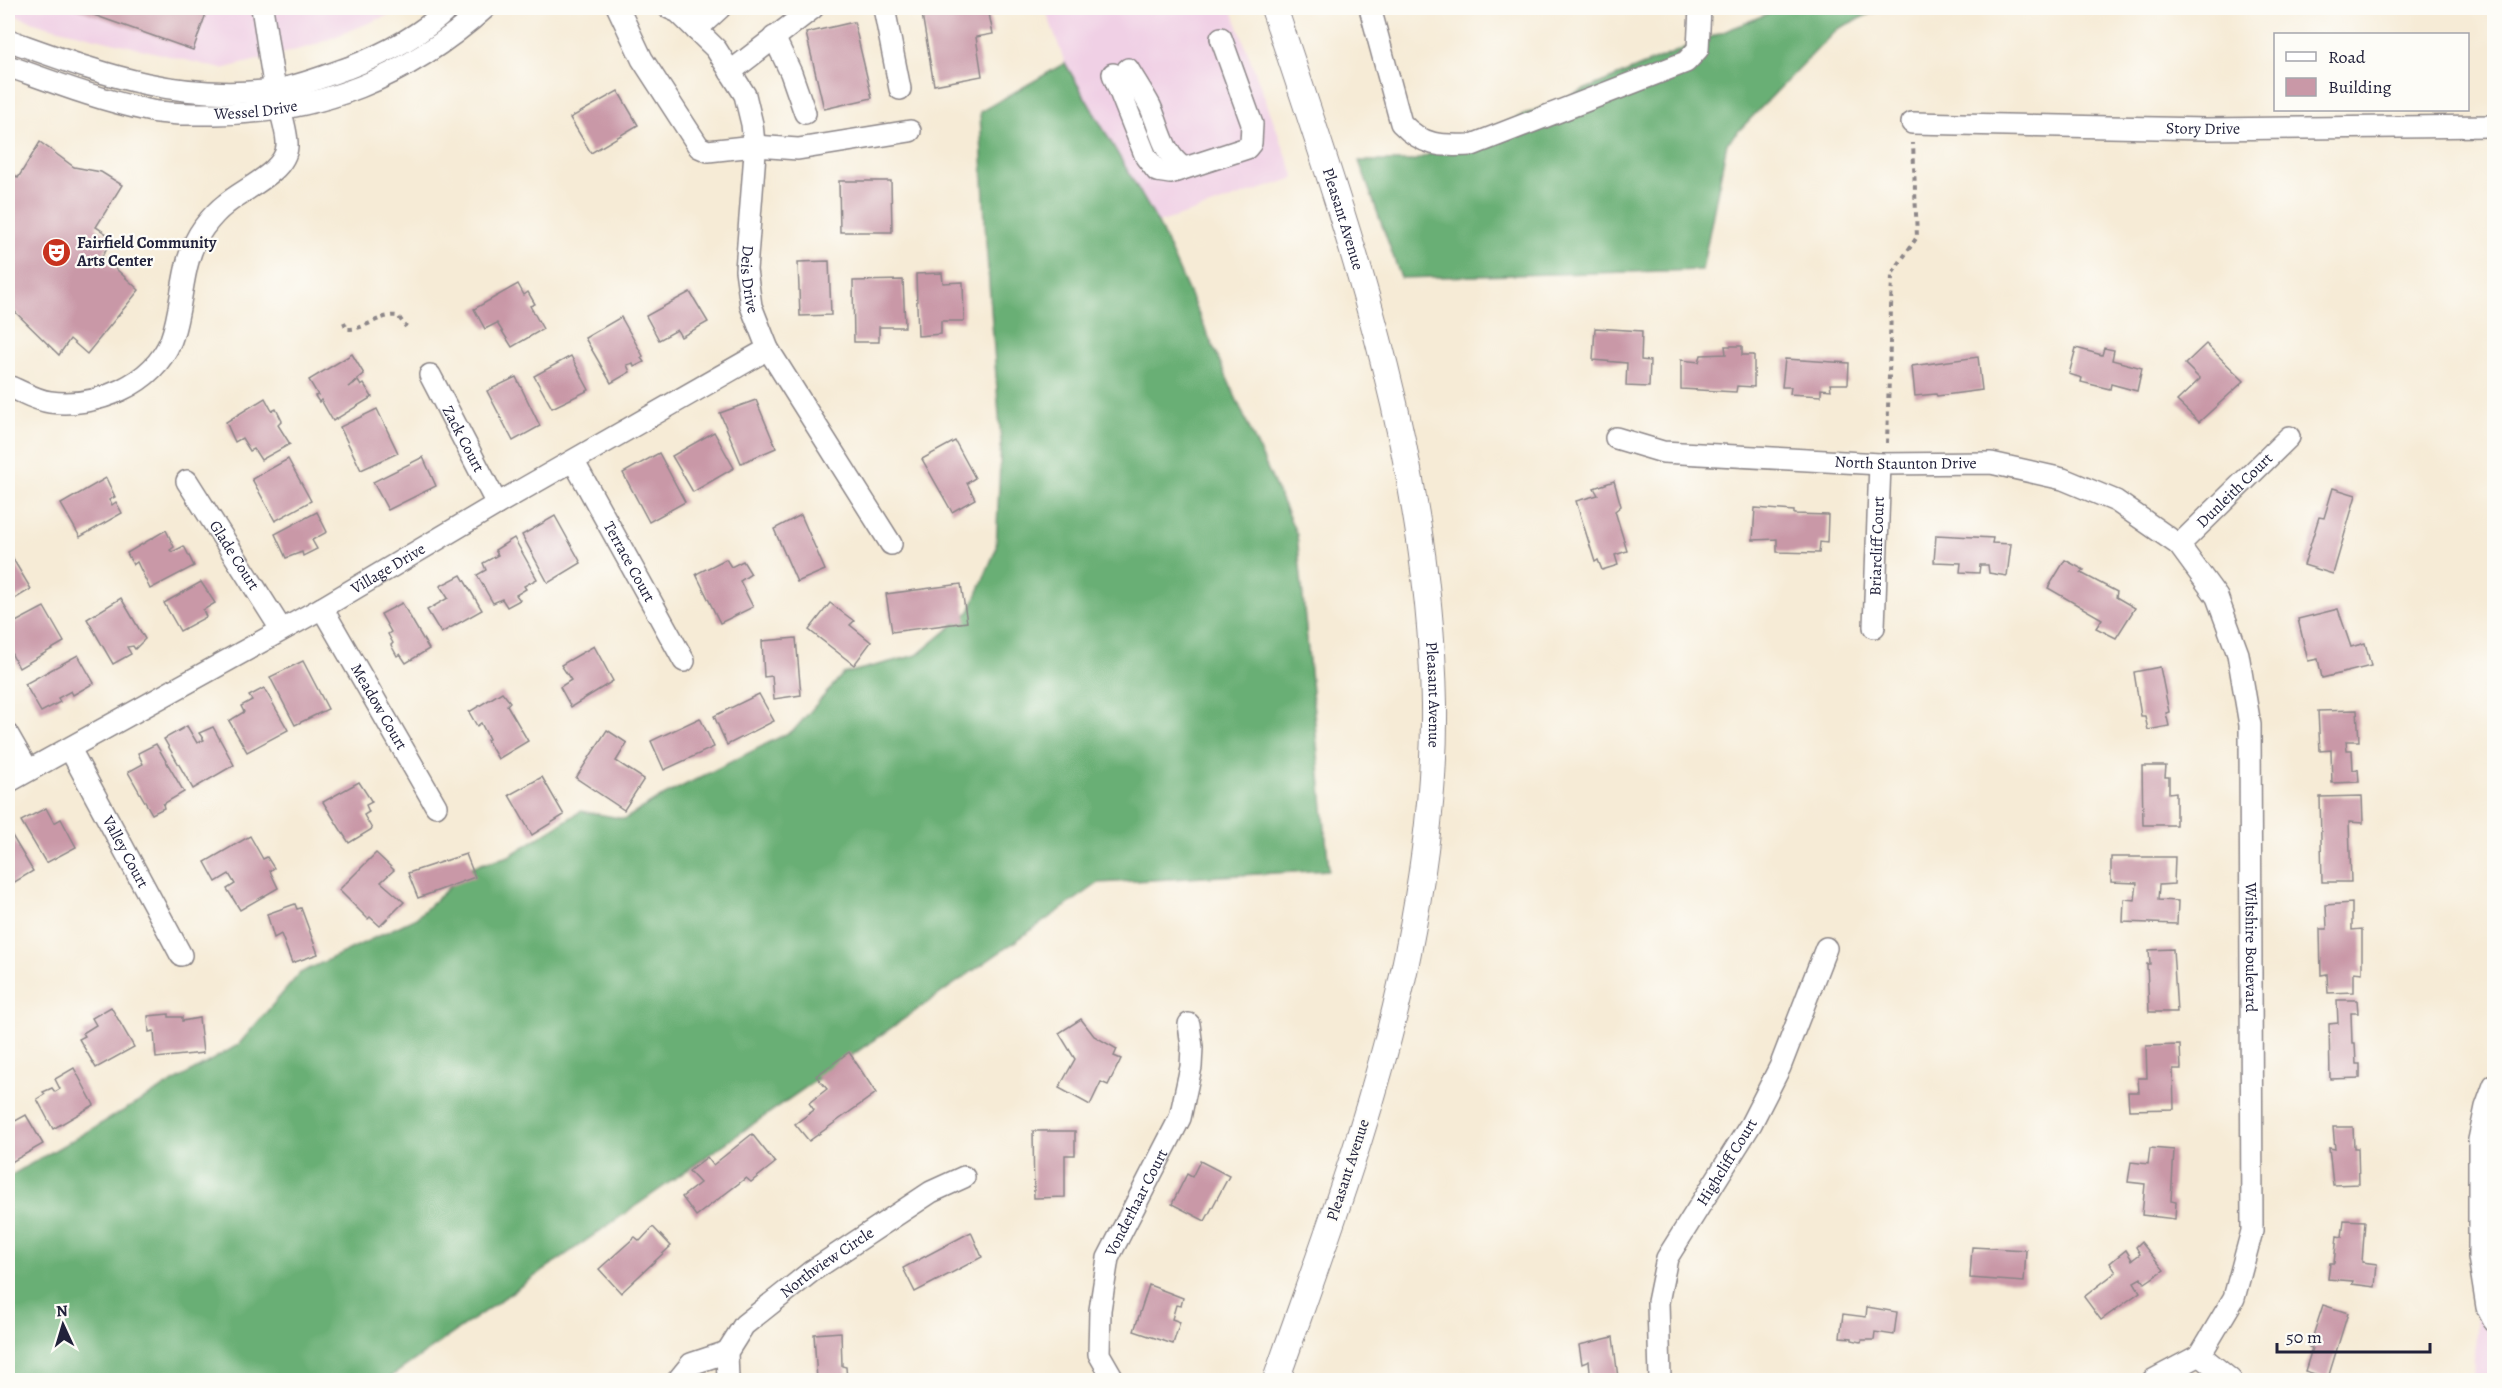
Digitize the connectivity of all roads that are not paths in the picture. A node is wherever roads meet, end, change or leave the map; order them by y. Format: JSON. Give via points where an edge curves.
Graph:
{"nodes":[{"id":1,"x":262,"y":8,"type":"edge"},
{"id":2,"x":449,"y":8,"type":"edge"},
{"id":3,"x":484,"y":8,"type":"edge"},
{"id":4,"x":618,"y":8,"type":"edge"},
{"id":5,"x":669,"y":8,"type":"edge"},
{"id":6,"x":720,"y":8,"type":"edge"},
{"id":7,"x":813,"y":8,"type":"edge"},
{"id":8,"x":884,"y":8,"type":"edge"},
{"id":9,"x":1274,"y":8,"type":"edge"},
{"id":10,"x":1370,"y":8,"type":"edge"},
{"id":11,"x":1700,"y":8,"type":"edge"},
{"id":12,"x":696,"y":30,"type":"junction"},
{"id":13,"x":774,"y":37,"type":"junction"},
{"id":14,"x":1221,"y":38,"type":"dead end"},
{"id":15,"x":8,"y":40,"type":"edge"},
{"id":16,"x":8,"y":66,"type":"edge"},
{"id":17,"x":1120,"y":71,"type":"dead end"},
{"id":18,"x":730,"y":72,"type":"junction"},
{"id":19,"x":900,"y":89,"type":"dead end"},
{"id":20,"x":278,"y":100,"type":"junction"},
{"id":21,"x":805,"y":113,"type":"dead end"},
{"id":22,"x":1912,"y":123,"type":"road end"},
{"id":23,"x":2494,"y":126,"type":"edge"},
{"id":24,"x":910,"y":131,"type":"dead end"},
{"id":25,"x":754,"y":146,"type":"junction"},
{"id":26,"x":768,"y":349,"type":"junction"},
{"id":27,"x":430,"y":375,"type":"dead end"},
{"id":28,"x":8,"y":386,"type":"edge"},
{"id":29,"x":2289,"y":436,"type":"dead end"},
{"id":30,"x":1616,"y":438,"type":"dead end"},
{"id":31,"x":574,"y":462,"type":"junction"},
{"id":32,"x":1880,"y":464,"type":"junction"},
{"id":33,"x":187,"y":482,"type":"dead end"},
{"id":34,"x":497,"y":504,"type":"junction"},
{"id":35,"x":891,"y":544,"type":"dead end"},
{"id":36,"x":2179,"y":545,"type":"junction"},
{"id":37,"x":322,"y":608,"type":"junction"},
{"id":38,"x":1874,"y":627,"type":"dead end"},
{"id":39,"x":281,"y":629,"type":"junction"},
{"id":40,"x":684,"y":661,"type":"dead end"},
{"id":41,"x":8,"y":735,"type":"edge"},
{"id":42,"x":70,"y":749,"type":"junction"},
{"id":43,"x":28,"y":770,"type":"junction"},
{"id":44,"x":8,"y":783,"type":"edge"},
{"id":45,"x":436,"y":806,"type":"dead end"},
{"id":46,"x":1826,"y":948,"type":"dead end"},
{"id":47,"x":182,"y":955,"type":"dead end"},
{"id":48,"x":1189,"y":1024,"type":"dead end"},
{"id":49,"x":2494,"y":1085,"type":"edge"},
{"id":50,"x":964,"y":1177,"type":"dead end"},
{"id":51,"x":2494,"y":1321,"type":"edge"},
{"id":52,"x":727,"y":1352,"type":"junction"},
{"id":53,"x":2200,"y":1355,"type":"junction"},
{"id":54,"x":678,"y":1380,"type":"edge"},
{"id":55,"x":728,"y":1380,"type":"edge"},
{"id":56,"x":1114,"y":1380,"type":"edge"},
{"id":57,"x":1276,"y":1380,"type":"edge"},
{"id":58,"x":1660,"y":1380,"type":"edge"},
{"id":59,"x":2153,"y":1380,"type":"edge"},
{"id":60,"x":2231,"y":1380,"type":"edge"}],
"edges":[{"from":1,"to":20,"type":"street"},
{"from":2,"to":20,"type":"street","name":"Wessel Drive","via":[[392,49],[316,79]]},
{"from":3,"to":20,"type":"street","name":"Wessel Drive","via":[[416,61],[377,81],[340,96]]},
{"from":4,"to":25,"type":"street","via":[[642,58],[699,147],[708,151]]},
{"from":5,"to":12,"type":"street","name":"Deis Drive"},
{"from":6,"to":12,"type":"street"},
{"from":7,"to":13,"type":"street"},
{"from":8,"to":19,"type":"street"},
{"from":9,"to":57,"type":"main road","name":"Pleasant Avenue","via":[[1361,275],[1400,424],[1428,599],[1434,708],[1420,880],[1388,1042]]},
{"from":10,"to":11,"type":"street","via":[[1401,123],[1413,136],[1448,146],[1472,145],[1686,62],[1698,49]]},
{"from":12,"to":18,"type":"street","name":"Deis Drive","via":[[716,49]]},
{"from":13,"to":18,"type":"street"},
{"from":13,"to":21,"type":"street"},
{"from":14,"to":17,"type":"street","via":[[1252,124],[1247,148],[1184,168],[1175,163],[1150,106]]},
{"from":15,"to":20,"type":"street","name":"Wessel Drive","via":[[114,77],[159,88]]},
{"from":16,"to":20,"type":"street","name":"Wessel Drive","via":[[148,111],[189,114]]},
{"from":18,"to":25,"type":"street","name":"Deis Drive","via":[[745,95]]},
{"from":20,"to":28,"type":"street","via":[[287,146],[283,160],[224,205],[204,227],[183,275],[171,340],[157,364],[130,385],[104,398],[75,403],[48,402]]},
{"from":22,"to":23,"type":"street","name":"Story Drive","via":[[2205,129]]},
{"from":24,"to":25,"type":"street","via":[[798,149]]},
{"from":25,"to":26,"type":"street","name":"Deis Drive","via":[[746,270],[751,306]]},
{"from":26,"to":31,"type":"street","name":"Village Drive"},
{"from":26,"to":35,"type":"street","name":"Deis Drive"},
{"from":27,"to":34,"type":"street","name":"Zack Court"},
{"from":29,"to":36,"type":"street","name":"Dunleith Court"},
{"from":30,"to":32,"type":"street","name":"North Staunton Drive","via":[[1663,452]]},
{"from":31,"to":34,"type":"street","name":"Village Drive"},
{"from":31,"to":40,"type":"street","name":"Terrace Court"},
{"from":32,"to":36,"type":"street","name":"North Staunton Drive","via":[[1991,463],[2063,479],[2116,501]]},
{"from":32,"to":38,"type":"street","name":"Briarcliff Court"},
{"from":33,"to":39,"type":"street","name":"Glade Court"},
{"from":34,"to":37,"type":"street","name":"Village Drive"},
{"from":36,"to":53,"type":"street","name":"Wiltshire Boulevard","via":[[2217,597],[2238,654],[2250,726],[2252,1231],[2234,1298]]},
{"from":37,"to":39,"type":"street","name":"Village Drive"},
{"from":37,"to":45,"type":"street","name":"Meadow Court"},
{"from":39,"to":42,"type":"street","name":"Village Drive"},
{"from":41,"to":43,"type":"street"},
{"from":42,"to":43,"type":"street","name":"Village Drive"},
{"from":42,"to":47,"type":"street","name":"Valley Court"},
{"from":43,"to":44,"type":"street","name":"Village Drive"},
{"from":46,"to":58,"type":"street","name":"Highcliff Court","via":[[1780,1067],[1756,1115],[1667,1258],[1658,1302]]},
{"from":48,"to":56,"type":"street","name":"Vonderhaar Court","via":[[1191,1067],[1180,1118],[1107,1257],[1099,1354]]},
{"from":49,"to":51,"type":"street","via":[[2479,1140],[2479,1257],[2487,1307]]},
{"from":50,"to":52,"type":"street","name":"Northview Circle","via":[[931,1192],[813,1271],[744,1325]]},
{"from":52,"to":54,"type":"street","via":[[691,1365]]},
{"from":52,"to":55,"type":"street"},
{"from":53,"to":59,"type":"street"},
{"from":53,"to":60,"type":"street"}]}
